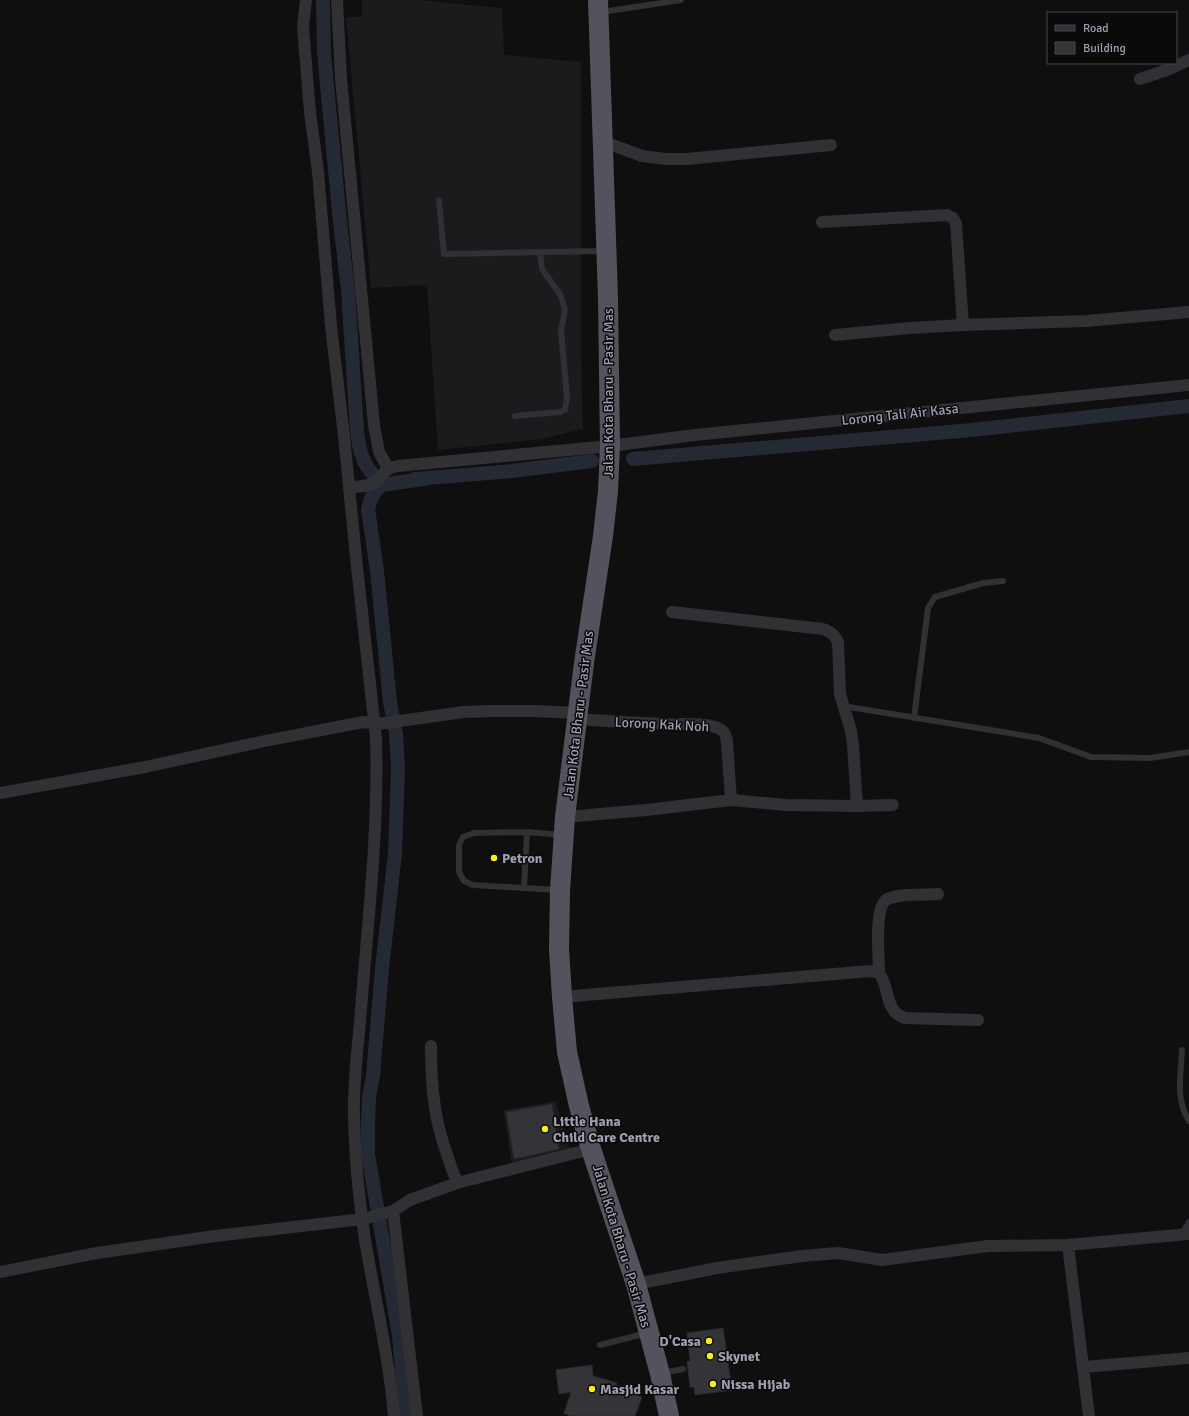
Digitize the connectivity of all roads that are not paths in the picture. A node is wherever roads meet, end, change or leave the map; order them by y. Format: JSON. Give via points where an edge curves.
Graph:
{"nodes":[{"id":1,"x":306,"y":0,"type":"edge"},
{"id":2,"x":337,"y":0,"type":"edge"},
{"id":3,"x":681,"y":0,"type":"edge"},
{"id":4,"x":598,"y":6,"type":"edge"},
{"id":5,"x":1189,"y":60,"type":"edge"},
{"id":6,"x":1140,"y":79,"type":"dead end"},
{"id":7,"x":604,"y":142,"type":"junction"},
{"id":8,"x":831,"y":145,"type":"dead end"},
{"id":9,"x":440,"y":200,"type":"dead end"},
{"id":10,"x":822,"y":222,"type":"dead end"},
{"id":11,"x":607,"y":250,"type":"junction"},
{"id":12,"x":540,"y":253,"type":"junction"},
{"id":13,"x":1189,"y":312,"type":"edge"},
{"id":14,"x":963,"y":325,"type":"junction"},
{"id":15,"x":835,"y":335,"type":"dead end"},
{"id":16,"x":1189,"y":385,"type":"edge"},
{"id":17,"x":515,"y":416,"type":"dead end"},
{"id":18,"x":610,"y":446,"type":"junction"},
{"id":19,"x":388,"y":468,"type":"junction"},
{"id":20,"x":353,"y":487,"type":"junction"},
{"id":21,"x":1003,"y":580,"type":"dead end"},
{"id":22,"x":672,"y":612,"type":"dead end"},
{"id":23,"x":843,"y":706,"type":"junction"},
{"id":24,"x":577,"y":716,"type":"junction"},
{"id":25,"x":914,"y":718,"type":"junction"},
{"id":26,"x":378,"y":723,"type":"junction"},
{"id":27,"x":1189,"y":752,"type":"edge"},
{"id":28,"x":0,"y":793,"type":"edge"},
{"id":29,"x":731,"y":800,"type":"junction"},
{"id":30,"x":893,"y":805,"type":"dead end"},
{"id":31,"x":857,"y":806,"type":"junction"},
{"id":32,"x":564,"y":826,"type":"junction"},
{"id":33,"x":527,"y":832,"type":"junction"},
{"id":34,"x":524,"y":888,"type":"junction"},
{"id":35,"x":560,"y":890,"type":"junction"},
{"id":36,"x":938,"y":894,"type":"dead end"},
{"id":37,"x":879,"y":973,"type":"junction"},
{"id":38,"x":562,"y":997,"type":"junction"},
{"id":39,"x":978,"y":1020,"type":"dead end"},
{"id":40,"x":431,"y":1046,"type":"dead end"},
{"id":41,"x":1182,"y":1050,"type":"dead end"},
{"id":42,"x":1189,"y":1121,"type":"edge"},
{"id":43,"x":591,"y":1149,"type":"junction"},
{"id":44,"x":457,"y":1183,"type":"junction"},
{"id":45,"x":391,"y":1212,"type":"junction"},
{"id":46,"x":367,"y":1218,"type":"junction"},
{"id":47,"x":1189,"y":1222,"type":"edge"},
{"id":48,"x":1185,"y":1234,"type":"edge"},
{"id":49,"x":1068,"y":1246,"type":"junction"},
{"id":50,"x":0,"y":1272,"type":"edge"},
{"id":51,"x":636,"y":1284,"type":"junction"},
{"id":52,"x":649,"y":1332,"type":"junction"},
{"id":53,"x":600,"y":1345,"type":"dead end"},
{"id":54,"x":1189,"y":1358,"type":"edge"},
{"id":55,"x":1084,"y":1367,"type":"junction"},
{"id":56,"x":683,"y":1369,"type":"dead end"},
{"id":57,"x":660,"y":1374,"type":"junction"},
{"id":58,"x":394,"y":1416,"type":"edge"},
{"id":59,"x":417,"y":1416,"type":"edge"},
{"id":60,"x":669,"y":1416,"type":"edge"},
{"id":61,"x":1089,"y":1416,"type":"edge"}],
"edges":[{"from":1,"to":20,"type":"street","via":[[303,27],[306,68],[331,326],[344,436]]},
{"from":2,"to":19,"type":"street","via":[[341,78],[374,425],[378,452]]},
{"from":3,"to":4,"type":"lane"},
{"from":4,"to":7,"type":"highway","name":"Jalan Kota Bharu - Pasir Mas"},
{"from":5,"to":6,"type":"street"},
{"from":7,"to":8,"type":"street","via":[[642,156],[666,159]]},
{"from":7,"to":11,"type":"highway","name":"Jalan Kota Bharu - Pasir Mas"},
{"from":9,"to":12,"type":"lane","via":[[444,254]]},
{"from":10,"to":14,"type":"street","via":[[947,215],[953,218],[956,224]]},
{"from":11,"to":12,"type":"lane"},
{"from":11,"to":18,"type":"highway","name":"Jalan Kota Bharu - Pasir Mas"},
{"from":12,"to":17,"type":"lane","via":[[542,269],[561,296],[564,310],[561,330],[566,405],[565,410],[560,412]]},
{"from":13,"to":14,"type":"street","via":[[1086,321]]},
{"from":14,"to":15,"type":"street"},
{"from":16,"to":18,"type":"street","name":"Lorong Tali Air Kasa","via":[[695,435]]},
{"from":18,"to":19,"type":"street","name":"Lorong Tali Air Kasa"},
{"from":18,"to":24,"type":"highway","name":"Jalan Kota Bharu - Pasir Mas","via":[[603,536]]},
{"from":19,"to":20,"type":"street","via":[[375,482]]},
{"from":20,"to":26,"type":"street"},
{"from":21,"to":25,"type":"lane","via":[[935,597],[928,608]]},
{"from":22,"to":23,"type":"street","via":[[830,631],[838,642],[839,682]]},
{"from":23,"to":25,"type":"lane"},
{"from":23,"to":31,"type":"street","via":[[854,745]]},
{"from":24,"to":26,"type":"street","name":"Lorong Kak Noh","via":[[536,711],[484,711]]},
{"from":24,"to":29,"type":"street","name":"Lorong Kak Noh","via":[[713,726],[721,729],[726,734]]},
{"from":24,"to":32,"type":"highway","name":"Jalan Kota Bharu - Pasir Mas"},
{"from":25,"to":27,"type":"lane","via":[[1039,738],[1091,757],[1150,758]]},
{"from":26,"to":28,"type":"street","name":"Lorong Kak Noh","via":[[363,722],[145,767]]},
{"from":26,"to":46,"type":"street","via":[[376,828],[354,1116],[358,1187]]},
{"from":29,"to":31,"type":"street","via":[[786,805]]},
{"from":29,"to":32,"type":"street","via":[[646,810]]},
{"from":30,"to":31,"type":"street"},
{"from":32,"to":33,"type":"lane"},
{"from":32,"to":35,"type":"highway","name":"Jalan Kota Bharu - Pasir Mas"},
{"from":33,"to":34,"type":"lane"},
{"from":33,"to":34,"type":"lane","via":[[474,833],[464,837],[459,845],[459,872],[464,881],[473,885]]},
{"from":34,"to":35,"type":"lane"},
{"from":35,"to":38,"type":"highway","name":"Jalan Kota Bharu - Pasir Mas","via":[[559,949]]},
{"from":36,"to":37,"type":"street","via":[[896,896],[886,900],[880,908]]},
{"from":37,"to":38,"type":"street","via":[[862,972]]},
{"from":37,"to":39,"type":"street","via":[[886,983],[894,1011],[904,1018]]},
{"from":38,"to":43,"type":"highway","name":"Jalan Kota Bharu - Pasir Mas","via":[[567,1052]]},
{"from":40,"to":44,"type":"street","via":[[435,1108]]},
{"from":41,"to":42,"type":"lane","via":[[1180,1103]]},
{"from":43,"to":44,"type":"street"},
{"from":43,"to":51,"type":"highway","name":"Jalan Kota Bharu - Pasir Mas"},
{"from":44,"to":45,"type":"street","via":[[410,1200]]},
{"from":45,"to":46,"type":"street"},
{"from":45,"to":59,"type":"street"},
{"from":46,"to":50,"type":"street","via":[[97,1253]]},
{"from":46,"to":58,"type":"street"},
{"from":47,"to":48,"type":"lane"},
{"from":48,"to":49,"type":"street"},
{"from":49,"to":51,"type":"street","via":[[988,1246],[882,1260],[838,1253],[802,1256],[717,1268]]},
{"from":49,"to":55,"type":"street"},
{"from":51,"to":52,"type":"highway","name":"Jalan Kota Bharu - Pasir Mas"},
{"from":52,"to":53,"type":"lane"},
{"from":52,"to":57,"type":"highway","name":"Jalan Kota Bharu - Pasir Mas"},
{"from":54,"to":55,"type":"street"},
{"from":55,"to":61,"type":"street"},
{"from":56,"to":57,"type":"lane"},
{"from":57,"to":60,"type":"highway","name":"Jalan Kota Bharu - Pasir Mas"}]}
